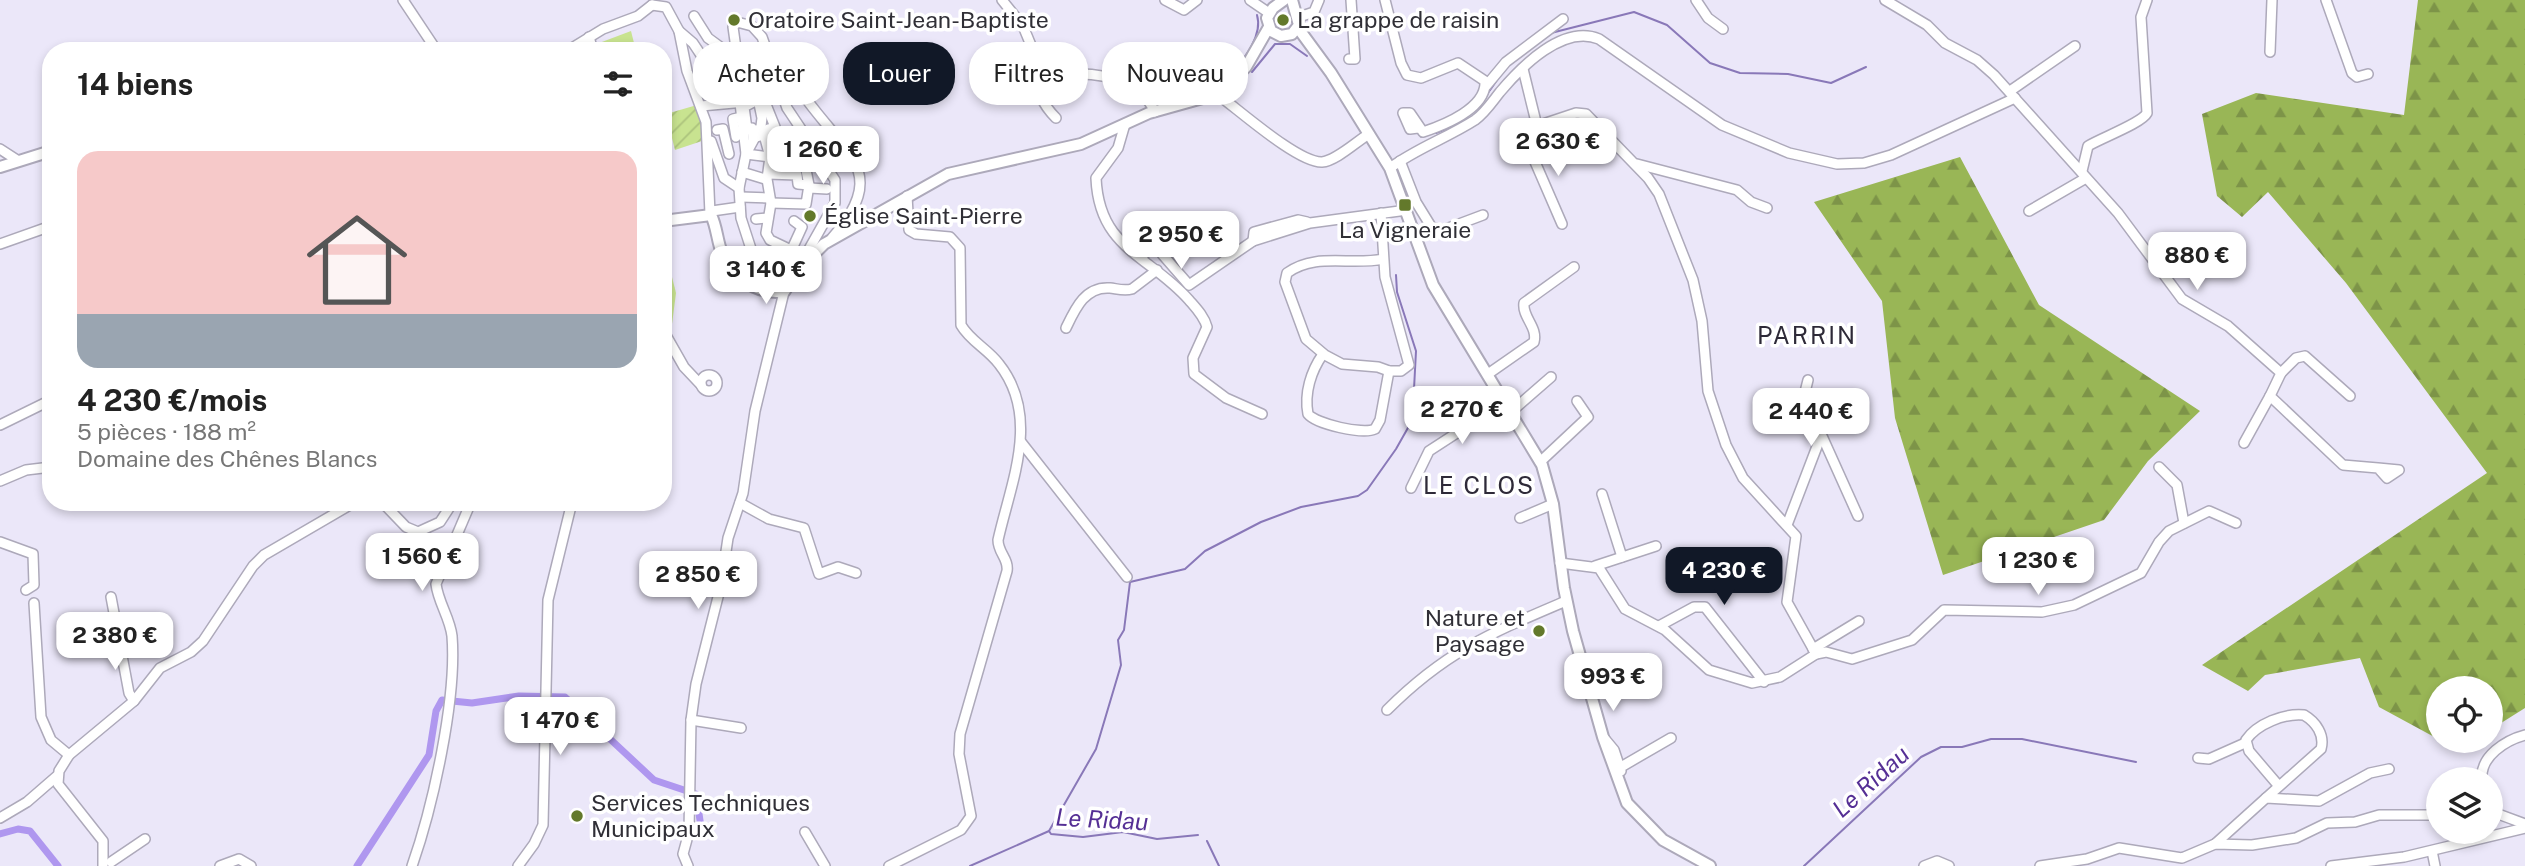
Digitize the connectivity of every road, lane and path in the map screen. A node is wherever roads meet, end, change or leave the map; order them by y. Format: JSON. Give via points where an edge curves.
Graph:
{"nodes":[{"id":1,"x":403,"y":0,"type":"edge"},
{"id":2,"x":1002,"y":0,"type":"edge"},
{"id":3,"x":1165,"y":0,"type":"edge"},
{"id":4,"x":1197,"y":0,"type":"edge"},
{"id":5,"x":1250,"y":0,"type":"edge"},
{"id":6,"x":1319,"y":0,"type":"edge"},
{"id":7,"x":1350,"y":0,"type":"edge"},
{"id":8,"x":1385,"y":0,"type":"edge"},
{"id":9,"x":1696,"y":0,"type":"edge"},
{"id":10,"x":1885,"y":0,"type":"edge"},
{"id":11,"x":2272,"y":0,"type":"edge"},
{"id":12,"x":2326,"y":0,"type":"edge"},
{"id":13,"x":1282,"y":2,"type":"edge"},
{"id":14,"x":2144,"y":2,"type":"edge"},
{"id":15,"x":651,"y":3,"type":"edge"},
{"id":16,"x":665,"y":3,"type":"edge"},
{"id":17,"x":1269,"y":13,"type":"junction"},
{"id":18,"x":1296,"y":14,"type":"edge"},
{"id":19,"x":694,"y":16,"type":"dead end"},
{"id":20,"x":1563,"y":19,"type":"dead end"},
{"id":21,"x":1269,"y":27,"type":"junction"},
{"id":22,"x":1723,"y":29,"type":"dead end"},
{"id":23,"x":679,"y":31,"type":"junction"},
{"id":24,"x":1283,"y":36,"type":"junction"},
{"id":25,"x":589,"y":37,"type":"junction"},
{"id":26,"x":431,"y":42,"type":"edge"},
{"id":27,"x":581,"y":42,"type":"edge"},
{"id":28,"x":590,"y":42,"type":"edge"},
{"id":29,"x":713,"y":42,"type":"edge"},
{"id":30,"x":735,"y":42,"type":"edge"},
{"id":31,"x":763,"y":42,"type":"edge"},
{"id":32,"x":1030,"y":42,"type":"edge"},
{"id":33,"x":693,"y":43,"type":"edge"},
{"id":34,"x":2075,"y":46,"type":"dead end"},
{"id":35,"x":2270,"y":52,"type":"dead end"},
{"id":36,"x":1255,"y":55,"type":"junction"},
{"id":37,"x":1318,"y":56,"type":"junction"},
{"id":38,"x":1349,"y":59,"type":"dead end"},
{"id":39,"x":1248,"y":64,"type":"edge"},
{"id":40,"x":1523,"y":69,"type":"junction"},
{"id":41,"x":2368,"y":74,"type":"dead end"},
{"id":42,"x":1486,"y":86,"type":"junction"},
{"id":43,"x":2013,"y":94,"type":"junction"},
{"id":44,"x":714,"y":105,"type":"edge"},
{"id":45,"x":740,"y":105,"type":"edge"},
{"id":46,"x":748,"y":105,"type":"edge"},
{"id":47,"x":766,"y":105,"type":"edge"},
{"id":48,"x":787,"y":105,"type":"edge"},
{"id":49,"x":811,"y":105,"type":"edge"},
{"id":50,"x":1047,"y":105,"type":"edge"},
{"id":51,"x":1152,"y":105,"type":"edge"},
{"id":52,"x":1179,"y":105,"type":"edge"},
{"id":53,"x":1232,"y":105,"type":"edge"},
{"id":54,"x":701,"y":106,"type":"junction"},
{"id":55,"x":1155,"y":112,"type":"junction"},
{"id":56,"x":1056,"y":118,"type":"dead end"},
{"id":57,"x":1125,"y":124,"type":"junction"},
{"id":58,"x":1537,"y":127,"type":"junction"},
{"id":59,"x":781,"y":131,"type":"dead end"},
{"id":60,"x":711,"y":133,"type":"junction"},
{"id":61,"x":1369,"y":134,"type":"junction"},
{"id":62,"x":750,"y":136,"type":"junction"},
{"id":63,"x":0,"y":149,"type":"edge"},
{"id":64,"x":1412,"y":151,"type":"junction"},
{"id":65,"x":42,"y":153,"type":"edge"},
{"id":66,"x":729,"y":154,"type":"dead end"},
{"id":67,"x":746,"y":154,"type":"junction"},
{"id":68,"x":789,"y":157,"type":"dead end"},
{"id":69,"x":770,"y":158,"type":"junction"},
{"id":70,"x":17,"y":160,"type":"junction"},
{"id":71,"x":1635,"y":164,"type":"junction"},
{"id":72,"x":805,"y":165,"type":"dead end"},
{"id":73,"x":1395,"y":165,"type":"junction"},
{"id":74,"x":0,"y":167,"type":"edge"},
{"id":75,"x":2084,"y":175,"type":"junction"},
{"id":76,"x":767,"y":177,"type":"junction"},
{"id":77,"x":809,"y":186,"type":"junction"},
{"id":78,"x":827,"y":189,"type":"dead end"},
{"id":79,"x":741,"y":191,"type":"junction"},
{"id":80,"x":907,"y":196,"type":"junction"},
{"id":81,"x":770,"y":201,"type":"junction"},
{"id":82,"x":1767,"y":208,"type":"dead end"},
{"id":83,"x":1407,"y":210,"type":"junction"},
{"id":84,"x":2029,"y":211,"type":"dead end"},
{"id":85,"x":711,"y":213,"type":"junction"},
{"id":86,"x":1381,"y":213,"type":"junction"},
{"id":87,"x":1483,"y":215,"type":"dead end"},
{"id":88,"x":768,"y":218,"type":"junction"},
{"id":89,"x":672,"y":219,"type":"edge"},
{"id":90,"x":756,"y":219,"type":"dead end"},
{"id":91,"x":794,"y":221,"type":"dead end"},
{"id":92,"x":1172,"y":221,"type":"dead end"},
{"id":93,"x":1562,"y":224,"type":"dead end"},
{"id":94,"x":42,"y":229,"type":"edge"},
{"id":95,"x":831,"y":239,"type":"junction"},
{"id":96,"x":0,"y":244,"type":"edge"},
{"id":97,"x":791,"y":250,"type":"junction"},
{"id":98,"x":1162,"y":254,"type":"dead end"},
{"id":99,"x":1140,"y":258,"type":"junction"},
{"id":100,"x":765,"y":259,"type":"junction"},
{"id":101,"x":1383,"y":260,"type":"junction"},
{"id":102,"x":1574,"y":267,"type":"dead end"},
{"id":103,"x":794,"y":268,"type":"junction"},
{"id":104,"x":1157,"y":270,"type":"junction"},
{"id":105,"x":755,"y":274,"type":"dead end"},
{"id":106,"x":784,"y":292,"type":"junction"},
{"id":107,"x":1066,"y":328,"type":"dead end"},
{"id":108,"x":672,"y":346,"type":"edge"},
{"id":109,"x":1322,"y":354,"type":"junction"},
{"id":110,"x":1390,"y":371,"type":"junction"},
{"id":111,"x":2281,"y":373,"type":"junction"},
{"id":112,"x":1488,"y":374,"type":"junction"},
{"id":113,"x":1551,"y":377,"type":"dead end"},
{"id":114,"x":1808,"y":380,"type":"dead end"},
{"id":115,"x":701,"y":385,"type":"dead end"},
{"id":116,"x":2270,"y":396,"type":"junction"},
{"id":117,"x":2350,"y":396,"type":"dead end"},
{"id":118,"x":1577,"y":401,"type":"dead end"},
{"id":119,"x":42,"y":404,"type":"edge"},
{"id":120,"x":1509,"y":406,"type":"junction"},
{"id":121,"x":1262,"y":414,"type":"dead end"},
{"id":122,"x":0,"y":425,"type":"edge"},
{"id":123,"x":1821,"y":436,"type":"junction"},
{"id":124,"x":1021,"y":442,"type":"junction"},
{"id":125,"x":2244,"y":443,"type":"dead end"},
{"id":126,"x":1540,"y":462,"type":"junction"},
{"id":127,"x":2159,"y":467,"type":"dead end"},
{"id":128,"x":42,"y":468,"type":"edge"},
{"id":129,"x":2378,"y":468,"type":"dead end"},
{"id":130,"x":0,"y":481,"type":"edge"},
{"id":131,"x":1411,"y":488,"type":"dead end"},
{"id":132,"x":1602,"y":494,"type":"dead end"},
{"id":133,"x":740,"y":503,"type":"junction"},
{"id":134,"x":1553,"y":504,"type":"junction"},
{"id":135,"x":340,"y":511,"type":"edge"},
{"id":136,"x":390,"y":511,"type":"edge"},
{"id":137,"x":447,"y":511,"type":"edge"},
{"id":138,"x":467,"y":511,"type":"edge"},
{"id":139,"x":570,"y":511,"type":"edge"},
{"id":140,"x":1858,"y":516,"type":"dead end"},
{"id":141,"x":1520,"y":518,"type":"dead end"},
{"id":142,"x":2184,"y":523,"type":"junction"},
{"id":143,"x":2236,"y":523,"type":"dead end"},
{"id":144,"x":1787,"y":525,"type":"junction"},
{"id":145,"x":0,"y":542,"type":"edge"},
{"id":146,"x":1656,"y":545,"type":"dead end"},
{"id":147,"x":1622,"y":557,"type":"junction"},
{"id":148,"x":1560,"y":563,"type":"junction"},
{"id":149,"x":1595,"y":566,"type":"junction"},
{"id":150,"x":856,"y":572,"type":"dead end"},
{"id":151,"x":1127,"y":577,"type":"dead end"},
{"id":152,"x":26,"y":590,"type":"dead end"},
{"id":153,"x":111,"y":597,"type":"dead end"},
{"id":154,"x":1566,"y":601,"type":"junction"},
{"id":155,"x":34,"y":603,"type":"dead end"},
{"id":156,"x":1859,"y":621,"type":"dead end"},
{"id":157,"x":1659,"y":626,"type":"junction"},
{"id":158,"x":123,"y":633,"type":"dead end"},
{"id":159,"x":1815,"y":652,"type":"junction"},
{"id":160,"x":1583,"y":665,"type":"junction"},
{"id":161,"x":1602,"y":676,"type":"dead end"},
{"id":162,"x":1764,"y":682,"type":"junction"},
{"id":163,"x":141,"y":692,"type":"junction"},
{"id":164,"x":134,"y":701,"type":"junction"},
{"id":165,"x":1387,"y":710,"type":"dead end"},
{"id":166,"x":691,"y":720,"type":"junction"},
{"id":167,"x":741,"y":727,"type":"dead end"},
{"id":168,"x":2525,"y":729,"type":"edge"},
{"id":169,"x":2525,"y":735,"type":"edge"},
{"id":170,"x":1603,"y":737,"type":"junction"},
{"id":171,"x":1671,"y":738,"type":"dead end"},
{"id":172,"x":2514,"y":738,"type":"junction"},
{"id":173,"x":2245,"y":743,"type":"junction"},
{"id":174,"x":69,"y":755,"type":"junction"},
{"id":175,"x":2198,"y":758,"type":"dead end"},
{"id":176,"x":1621,"y":767,"type":"junction"},
{"id":177,"x":2482,"y":767,"type":"edge"},
{"id":178,"x":2389,"y":769,"type":"dead end"},
{"id":179,"x":57,"y":776,"type":"junction"},
{"id":180,"x":2278,"y":785,"type":"junction"},
{"id":181,"x":1620,"y":787,"type":"junction"},
{"id":182,"x":2266,"y":798,"type":"junction"},
{"id":183,"x":2426,"y":816,"type":"edge"},
{"id":184,"x":2503,"y":817,"type":"edge"},
{"id":185,"x":0,"y":818,"type":"edge"},
{"id":186,"x":2525,"y":826,"type":"edge"},
{"id":187,"x":805,"y":832,"type":"dead end"},
{"id":188,"x":145,"y":839,"type":"dead end"},
{"id":189,"x":2215,"y":844,"type":"junction"},
{"id":190,"x":2432,"y":851,"type":"junction"},
{"id":191,"x":2182,"y":858,"type":"junction"},
{"id":192,"x":2087,"y":862,"type":"edge"},
{"id":193,"x":108,"y":863,"type":"edge"},
{"id":194,"x":220,"y":866,"type":"edge"},
{"id":195,"x":251,"y":866,"type":"edge"},
{"id":196,"x":412,"y":866,"type":"edge"},
{"id":197,"x":518,"y":866,"type":"edge"},
{"id":198,"x":688,"y":866,"type":"edge"},
{"id":199,"x":825,"y":866,"type":"edge"},
{"id":200,"x":889,"y":866,"type":"edge"},
{"id":201,"x":1710,"y":866,"type":"edge"},
{"id":202,"x":1924,"y":866,"type":"edge"},
{"id":203,"x":1949,"y":866,"type":"edge"},
{"id":204,"x":2040,"y":866,"type":"edge"},
{"id":205,"x":2175,"y":866,"type":"edge"},
{"id":206,"x":2331,"y":866,"type":"edge"},
{"id":207,"x":2435,"y":866,"type":"edge"}],
"edges":[{"from":1,"to":26,"type":"street"},
{"from":2,"to":32,"type":"street"},
{"from":3,"to":4,"type":"street","via":[[1184,10]]},
{"from":5,"to":17,"type":"street"},
{"from":6,"to":18,"type":"street","via":[[1312,14]]},
{"from":7,"to":38,"type":"street","via":[[1355,59]]},
{"from":8,"to":42,"type":"street","via":[[1407,75],[1421,78],[1460,64],[1484,79]]},
{"from":9,"to":22,"type":"street"},
{"from":10,"to":43,"type":"street","via":[[1927,25],[1947,45],[1977,60]]},
{"from":11,"to":35,"type":"street"},
{"from":12,"to":41,"type":"street","via":[[2352,73],[2357,77]]},
{"from":13,"to":17,"type":"main road"},
{"from":13,"to":18,"type":"main road"},
{"from":14,"to":75,"type":"street","via":[[2147,113],[2144,119],[2088,146]]},
{"from":15,"to":16,"type":"street"},
{"from":15,"to":25,"type":"street","via":[[638,16]]},
{"from":16,"to":23,"type":"street"},
{"from":17,"to":21,"type":"main road"},
{"from":18,"to":24,"type":"main road"},
{"from":18,"to":37,"type":"main road"},
{"from":19,"to":29,"type":"street"},
{"from":20,"to":42,"type":"street","via":[[1506,62]]},
{"from":21,"to":24,"type":"main road"},
{"from":21,"to":36,"type":"main road"},
{"from":23,"to":33,"type":"street"},
{"from":23,"to":54,"type":"street","via":[[687,71]]},
{"from":24,"to":36,"type":"main road"},
{"from":24,"to":37,"type":"main road"},
{"from":25,"to":27,"type":"street"},
{"from":25,"to":28,"type":"street"},
{"from":30,"to":31,"type":"street","via":[[733,27],[737,22],[752,26]]},
{"from":34,"to":43,"type":"street"},
{"from":36,"to":39,"type":"main road"},
{"from":37,"to":61,"type":"main road"},
{"from":40,"to":43,"type":"street","via":[[1561,41],[1594,37],[1722,125],[1789,153],[1848,165],[1891,155]]},
{"from":40,"to":58,"type":"street"},
{"from":40,"to":64,"type":"street","via":[[1476,119]]},
{"from":42,"to":64,"type":"street","via":[[1460,116],[1417,130]]},
{"from":43,"to":75,"type":"street"},
{"from":44,"to":54,"type":"street"},
{"from":45,"to":62,"type":"street"},
{"from":46,"to":62,"type":"street","via":[[744,108],[747,129],[752,128]]},
{"from":47,"to":62,"type":"street","via":[[775,127]]},
{"from":48,"to":103,"type":"street","via":[[834,175],[837,189],[833,208]]},
{"from":49,"to":95,"type":"street","via":[[860,176],[862,193]]},
{"from":50,"to":56,"type":"street"},
{"from":51,"to":55,"type":"street"},
{"from":52,"to":55,"type":"main road"},
{"from":53,"to":61,"type":"street","via":[[1297,153],[1317,161],[1327,161]]},
{"from":54,"to":60,"type":"street"},
{"from":55,"to":57,"type":"main road"},
{"from":57,"to":80,"type":"main road","via":[[1081,144],[948,174]]},
{"from":57,"to":99,"type":"street","via":[[1118,148],[1098,172],[1096,182],[1111,232]]},
{"from":58,"to":71,"type":"street","via":[[1583,113]]},
{"from":58,"to":93,"type":"street","via":[[1528,138],[1529,148]]},
{"from":59,"to":62,"type":"street"},
{"from":60,"to":62,"type":"street","via":[[723,129]]},
{"from":60,"to":79,"type":"street","via":[[724,178]]},
{"from":60,"to":85,"type":"street"},
{"from":61,"to":73,"type":"main road"},
{"from":62,"to":66,"type":"street"},
{"from":62,"to":67,"type":"street"},
{"from":62,"to":69,"type":"street"},
{"from":63,"to":70,"type":"street"},
{"from":64,"to":73,"type":"street"},
{"from":65,"to":70,"type":"main road"},
{"from":67,"to":69,"type":"street"},
{"from":67,"to":79,"type":"street"},
{"from":68,"to":69,"type":"street"},
{"from":69,"to":76,"type":"street"},
{"from":70,"to":74,"type":"main road"},
{"from":71,"to":82,"type":"street","via":[[1737,190]]},
{"from":71,"to":144,"type":"street","via":[[1659,194],[1689,265],[1702,321],[1709,391],[1726,445],[1743,478]]},
{"from":72,"to":77,"type":"street"},
{"from":73,"to":83,"type":"main road"},
{"from":73,"to":87,"type":"street","via":[[1432,228],[1443,230]]},
{"from":75,"to":84,"type":"street"},
{"from":75,"to":111,"type":"street","via":[[2182,299],[2228,326]]},
{"from":76,"to":77,"type":"street","via":[[797,175],[798,184]]},
{"from":76,"to":79,"type":"street"},
{"from":76,"to":81,"type":"street"},
{"from":77,"to":78,"type":"street"},
{"from":77,"to":81,"type":"street","via":[[806,204]]},
{"from":79,"to":81,"type":"street"},
{"from":79,"to":85,"type":"street"},
{"from":79,"to":100,"type":"street","via":[[741,218],[750,249]]},
{"from":80,"to":95,"type":"main road"},
{"from":80,"to":124,"type":"street","via":[[909,230],[950,237],[960,248],[961,325],[998,362],[1012,384]]},
{"from":81,"to":88,"type":"street"},
{"from":83,"to":86,"type":"street"},
{"from":83,"to":112,"type":"main road","via":[[1433,285]]},
{"from":85,"to":89,"type":"main road"},
{"from":85,"to":106,"type":"main road","via":[[722,251],[742,281],[752,288]]},
{"from":86,"to":98,"type":"street","via":[[1310,223],[1253,241],[1189,285]]},
{"from":86,"to":101,"type":"street"},
{"from":88,"to":90,"type":"street"},
{"from":88,"to":97,"type":"street","via":[[770,240]]},
{"from":91,"to":97,"type":"street","via":[[802,227]]},
{"from":92,"to":99,"type":"street"},
{"from":94,"to":96,"type":"street"},
{"from":95,"to":103,"type":"main road"},
{"from":97,"to":103,"type":"street"},
{"from":99,"to":104,"type":"street"},
{"from":100,"to":103,"type":"street"},
{"from":100,"to":105,"type":"street"},
{"from":101,"to":109,"type":"street","via":[[1308,261],[1285,276],[1304,336]]},
{"from":101,"to":110,"type":"street","via":[[1392,311],[1409,365]]},
{"from":102,"to":112,"type":"street","via":[[1524,303],[1534,342]]},
{"from":103,"to":106,"type":"main road"},
{"from":104,"to":107,"type":"street","via":[[1132,289],[1102,288],[1090,293]]},
{"from":104,"to":121,"type":"street","via":[[1206,322],[1193,358],[1194,374],[1227,398]]},
{"from":106,"to":133,"type":"street","via":[[755,411]]},
{"from":108,"to":115,"type":"street"},
{"from":109,"to":110,"type":"street","via":[[1342,364]]},
{"from":109,"to":110,"type":"street","via":[[1312,372],[1308,414],[1360,432],[1375,429],[1380,420]]},
{"from":111,"to":116,"type":"street"},
{"from":111,"to":117,"type":"street","via":[[2296,358],[2305,356]]},
{"from":112,"to":120,"type":"main road"},
{"from":113,"to":120,"type":"street"},
{"from":114,"to":123,"type":"street","via":[[1803,392]]},
{"from":116,"to":125,"type":"street"},
{"from":116,"to":129,"type":"street","via":[[2343,465]]},
{"from":118,"to":126,"type":"street","via":[[1588,417]]},
{"from":119,"to":122,"type":"street"},
{"from":120,"to":126,"type":"main road"},
{"from":120,"to":131,"type":"street","via":[[1429,450]]},
{"from":123,"to":140,"type":"street"},
{"from":123,"to":144,"type":"street"},
{"from":124,"to":151,"type":"street"},
{"from":124,"to":200,"type":"street","via":[[998,540],[1007,571],[959,743],[971,810],[968,822],[961,830]]},
{"from":126,"to":134,"type":"main road"},
{"from":127,"to":142,"type":"street","via":[[2177,485]]},
{"from":128,"to":130,"type":"street"},
{"from":132,"to":147,"type":"street"},
{"from":133,"to":150,"type":"street","via":[[769,519],[804,528],[819,574],[838,567]]},
{"from":133,"to":166,"type":"street","via":[[728,538]]},
{"from":134,"to":141,"type":"street"},
{"from":134,"to":148,"type":"main road"},
{"from":135,"to":163,"type":"street","via":[[264,555],[204,641],[160,668]]},
{"from":136,"to":137,"type":"street","via":[[405,527],[418,532],[435,526]]},
{"from":138,"to":196,"type":"street","via":[[436,584],[452,632],[448,695],[437,770]]},
{"from":139,"to":197,"type":"street","via":[[548,600],[543,825]]},
{"from":142,"to":143,"type":"street","via":[[2210,512]]},
{"from":142,"to":159,"type":"street","via":[[2159,542],[2141,573],[2074,605],[2042,612],[1944,610],[1912,640],[1852,659]]},
{"from":144,"to":159,"type":"street","via":[[1797,546],[1787,602]]},
{"from":145,"to":152,"type":"street","via":[[33,554],[33,587]]},
{"from":146,"to":147,"type":"street"},
{"from":147,"to":149,"type":"street"},
{"from":148,"to":149,"type":"street"},
{"from":148,"to":154,"type":"main road"},
{"from":149,"to":157,"type":"street","via":[[1604,572],[1620,605]]},
{"from":153,"to":164,"type":"street"},
{"from":154,"to":160,"type":"main road"},
{"from":154,"to":165,"type":"street","via":[[1467,645],[1428,671]]},
{"from":155,"to":174,"type":"street","via":[[41,718],[51,740]]},
{"from":156,"to":159,"type":"street"},
{"from":157,"to":162,"type":"street","via":[[1709,670],[1746,682]]},
{"from":157,"to":162,"type":"street","via":[[1693,607],[1705,607]]},
{"from":158,"to":163,"type":"street","via":[[132,682]]},
{"from":159,"to":162,"type":"street","via":[[1786,674]]},
{"from":160,"to":161,"type":"street","via":[[1591,664]]},
{"from":160,"to":170,"type":"main road"},
{"from":163,"to":164,"type":"street"},
{"from":164,"to":174,"type":"street"},
{"from":166,"to":167,"type":"street"},
{"from":166,"to":198,"type":"street","via":[[689,832],[683,855]]},
{"from":168,"to":172,"type":"street"},
{"from":169,"to":172,"type":"street"},
{"from":170,"to":176,"type":"street"},
{"from":170,"to":181,"type":"main road"},
{"from":171,"to":176,"type":"street"},
{"from":172,"to":177,"type":"street"},
{"from":173,"to":175,"type":"street","via":[[2209,759]]},
{"from":173,"to":180,"type":"street"},
{"from":173,"to":180,"type":"street","via":[[2260,726],[2294,715],[2304,715],[2316,724],[2321,749]]},
{"from":174,"to":179,"type":"street"},
{"from":176,"to":181,"type":"street"},
{"from":178,"to":182,"type":"street","via":[[2370,773],[2319,801]]},
{"from":179,"to":185,"type":"street"},
{"from":179,"to":193,"type":"street","via":[[62,791],[103,841]]},
{"from":180,"to":182,"type":"street"},
{"from":181,"to":201,"type":"main road","via":[[1651,831]]},
{"from":182,"to":189,"type":"street"},
{"from":183,"to":189,"type":"street","via":[[2379,815],[2327,823],[2301,837],[2266,844]]},
{"from":184,"to":186,"type":"street"},
{"from":186,"to":190,"type":"street"},
{"from":187,"to":199,"type":"street"},
{"from":188,"to":193,"type":"street"},
{"from":189,"to":191,"type":"street"},
{"from":190,"to":206,"type":"street"},
{"from":190,"to":207,"type":"street"},
{"from":191,"to":192,"type":"street","via":[[2119,848]]},
{"from":191,"to":205,"type":"street"},
{"from":192,"to":204,"type":"street"},
{"from":194,"to":195,"type":"street","via":[[239,859]]},
{"from":202,"to":203,"type":"street","via":[[1937,860]]}]}
